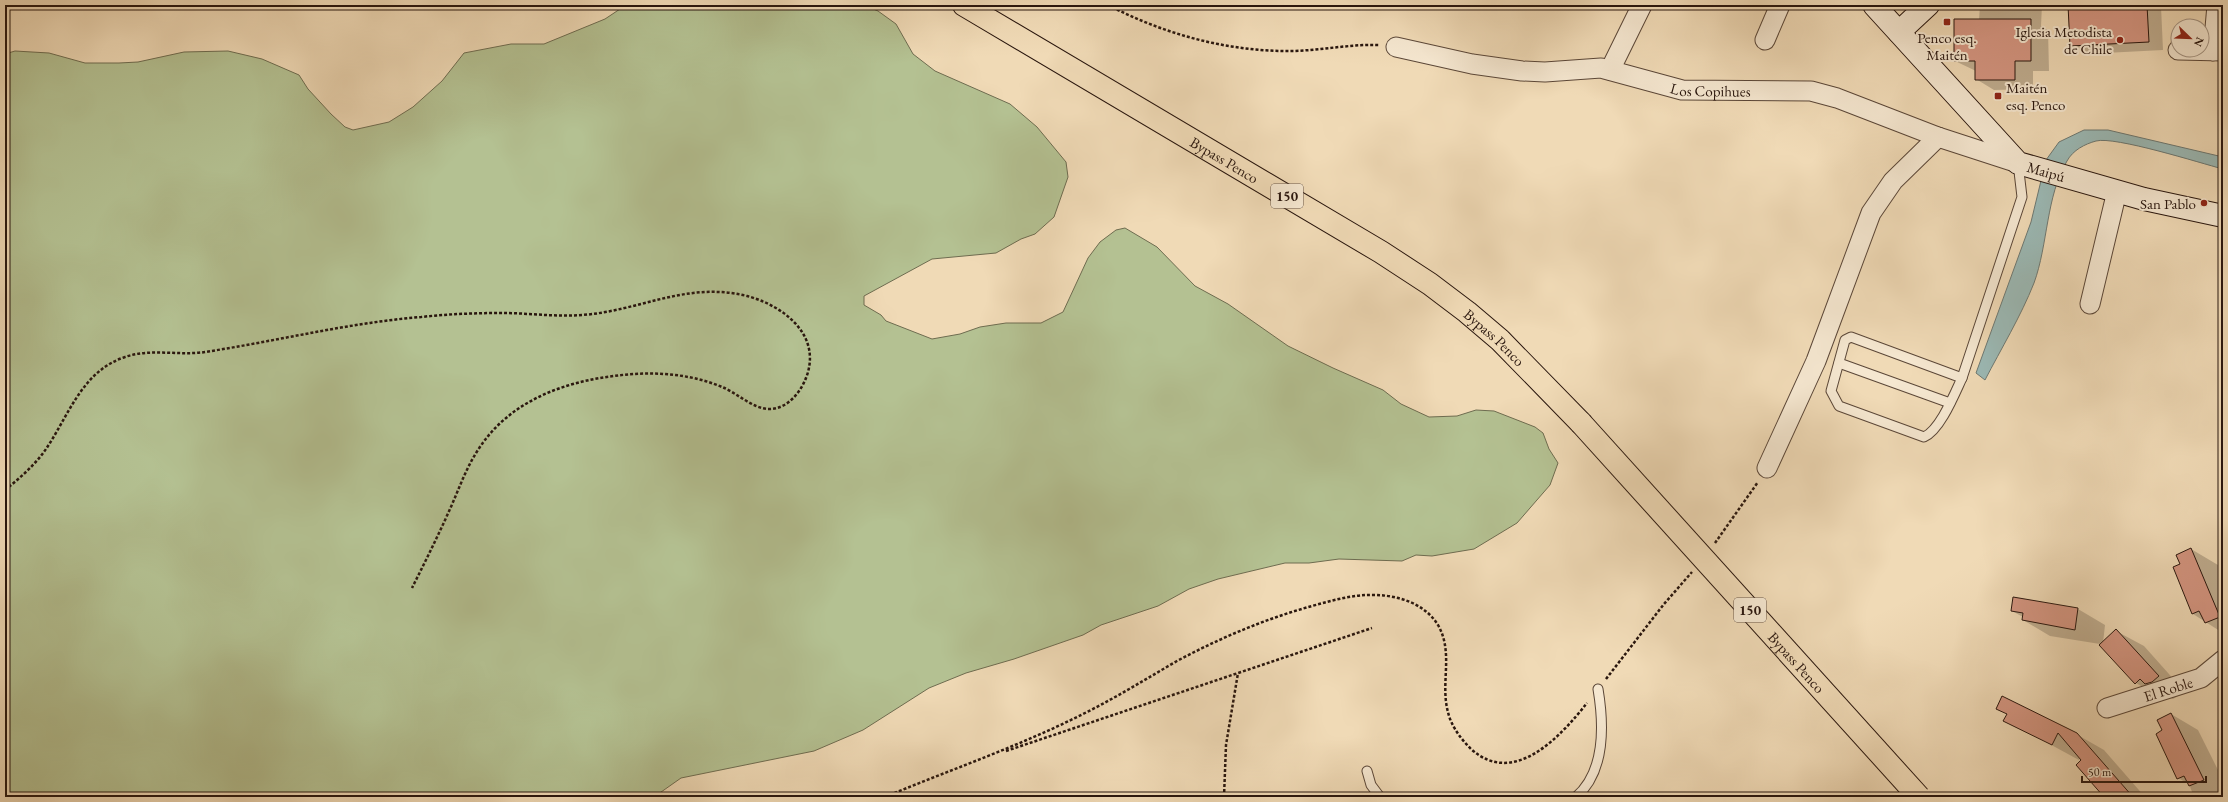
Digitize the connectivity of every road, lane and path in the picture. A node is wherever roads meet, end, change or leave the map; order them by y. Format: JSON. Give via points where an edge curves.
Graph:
{"nodes":[{"id":1,"x":964,"y":5,"type":"edge"},
{"id":2,"x":1108,"y":5,"type":"edge"},
{"id":3,"x":1642,"y":5,"type":"edge"},
{"id":4,"x":1780,"y":5,"type":"edge"},
{"id":5,"x":1874,"y":5,"type":"edge"},
{"id":6,"x":1928,"y":5,"type":"edge"},
{"id":7,"x":2217,"y":5,"type":"edge"},
{"id":8,"x":1899,"y":32,"type":"junction"},
{"id":9,"x":1765,"y":40,"type":"dead end"},
{"id":10,"x":1396,"y":46,"type":"joint"},
{"id":11,"x":2218,"y":51,"type":"edge"},
{"id":12,"x":1610,"y":70,"type":"junction"},
{"id":13,"x":1938,"y":137,"type":"junction"},
{"id":14,"x":2026,"y":165,"type":"junction"},
{"id":15,"x":2117,"y":191,"type":"junction"},
{"id":16,"x":2223,"y":216,"type":"edge"},
{"id":17,"x":2090,"y":304,"type":"dead end"},
{"id":18,"x":1839,"y":363,"type":"junction"},
{"id":19,"x":1962,"y":378,"type":"junction"},
{"id":20,"x":1950,"y":404,"type":"junction"},
{"id":21,"x":1767,"y":468,"type":"joint"},
{"id":22,"x":5,"y":490,"type":"edge"},
{"id":23,"x":1713,"y":545,"type":"dead end"},
{"id":24,"x":1696,"y":567,"type":"dead end"},
{"id":25,"x":412,"y":588,"type":"dead end"},
{"id":26,"x":1372,"y":628,"type":"dead end"},
{"id":27,"x":2223,"y":660,"type":"edge"},
{"id":28,"x":1238,"y":673,"type":"junction"},
{"id":29,"x":1598,"y":689,"type":"junction"},
{"id":30,"x":2107,"y":708,"type":"dead end"},
{"id":31,"x":988,"y":757,"type":"junction"},
{"id":32,"x":1367,"y":771,"type":"dead end"},
{"id":33,"x":885,"y":797,"type":"edge"},
{"id":34,"x":1224,"y":797,"type":"edge"},
{"id":35,"x":1380,"y":797,"type":"edge"},
{"id":36,"x":1576,"y":797,"type":"edge"},
{"id":37,"x":1919,"y":797,"type":"edge"}],
"edges":[{"from":1,"to":37,"type":"main road","name":"Bypass Penco","number":"150","bridge":true,"via":[[1375,248],[1430,284],[1500,340],[1581,423]]},
{"from":2,"to":10,"type":"path","via":[[1158,28],[1233,46],[1294,51],[1370,44]]},
{"from":3,"to":12,"type":"street"},
{"from":4,"to":9,"type":"street"},
{"from":5,"to":8,"type":"main road","name":"Maipú"},
{"from":6,"to":8,"type":"main road"},
{"from":7,"to":11,"type":"street"},
{"from":8,"to":14,"type":"main road","name":"Maipú"},
{"from":10,"to":12,"type":"street","name":"Los Copihues","via":[[1472,64],[1522,72],[1593,68]]},
{"from":12,"to":13,"type":"street","name":"Los Copihues","via":[[1682,90],[1810,91],[1837,98]]},
{"from":13,"to":14,"type":"street","name":"Los Copihues"},
{"from":13,"to":21,"type":"street","via":[[1893,181],[1870,213],[1816,361]]},
{"from":14,"to":15,"type":"main road","name":"Maipú"},
{"from":14,"to":19,"type":"lane","via":[[2022,197]]},
{"from":15,"to":16,"type":"main road","name":"Maipú","via":[[2167,205]]},
{"from":15,"to":17,"type":"street"},
{"from":18,"to":19,"type":"lane","via":[[1845,340],[1851,337]]},
{"from":18,"to":20,"type":"lane"},
{"from":18,"to":20,"type":"lane","via":[[1831,391],[1839,406],[1924,437],[1931,434]]},
{"from":19,"to":20,"type":"lane"},
{"from":21,"to":23,"type":"path"},
{"from":22,"to":25,"type":"path","via":[[39,458],[74,399],[91,379],[113,362],[137,354],[199,353],[336,328],[418,317],[501,313],[596,313],[670,295],[698,292],[731,293],[762,301],[786,313],[800,328],[808,345],[810,363],[805,382],[793,398],[774,409],[759,407],[710,382],[691,377],[647,373],[596,378],[559,388],[529,401],[512,412],[488,436],[472,460]]},
{"from":24,"to":29,"type":"path"},
{"from":26,"to":28,"type":"path"},
{"from":27,"to":30,"type":"street","name":"El Roble","via":[[2201,678]]},
{"from":28,"to":31,"type":"path"},
{"from":28,"to":34,"type":"path","via":[[1226,746]]},
{"from":29,"to":31,"type":"path","via":[[1563,730],[1540,751],[1515,762],[1504,763],[1484,758],[1465,743],[1448,713],[1446,654],[1442,634],[1433,618],[1420,607],[1407,601],[1385,595],[1359,595],[1295,611],[1234,633],[1086,713]]},
{"from":29,"to":36,"type":"lane","via":[[1602,724],[1598,757],[1588,783]]},
{"from":31,"to":33,"type":"path"},
{"from":32,"to":35,"type":"lane","via":[[1371,785]]}]}
